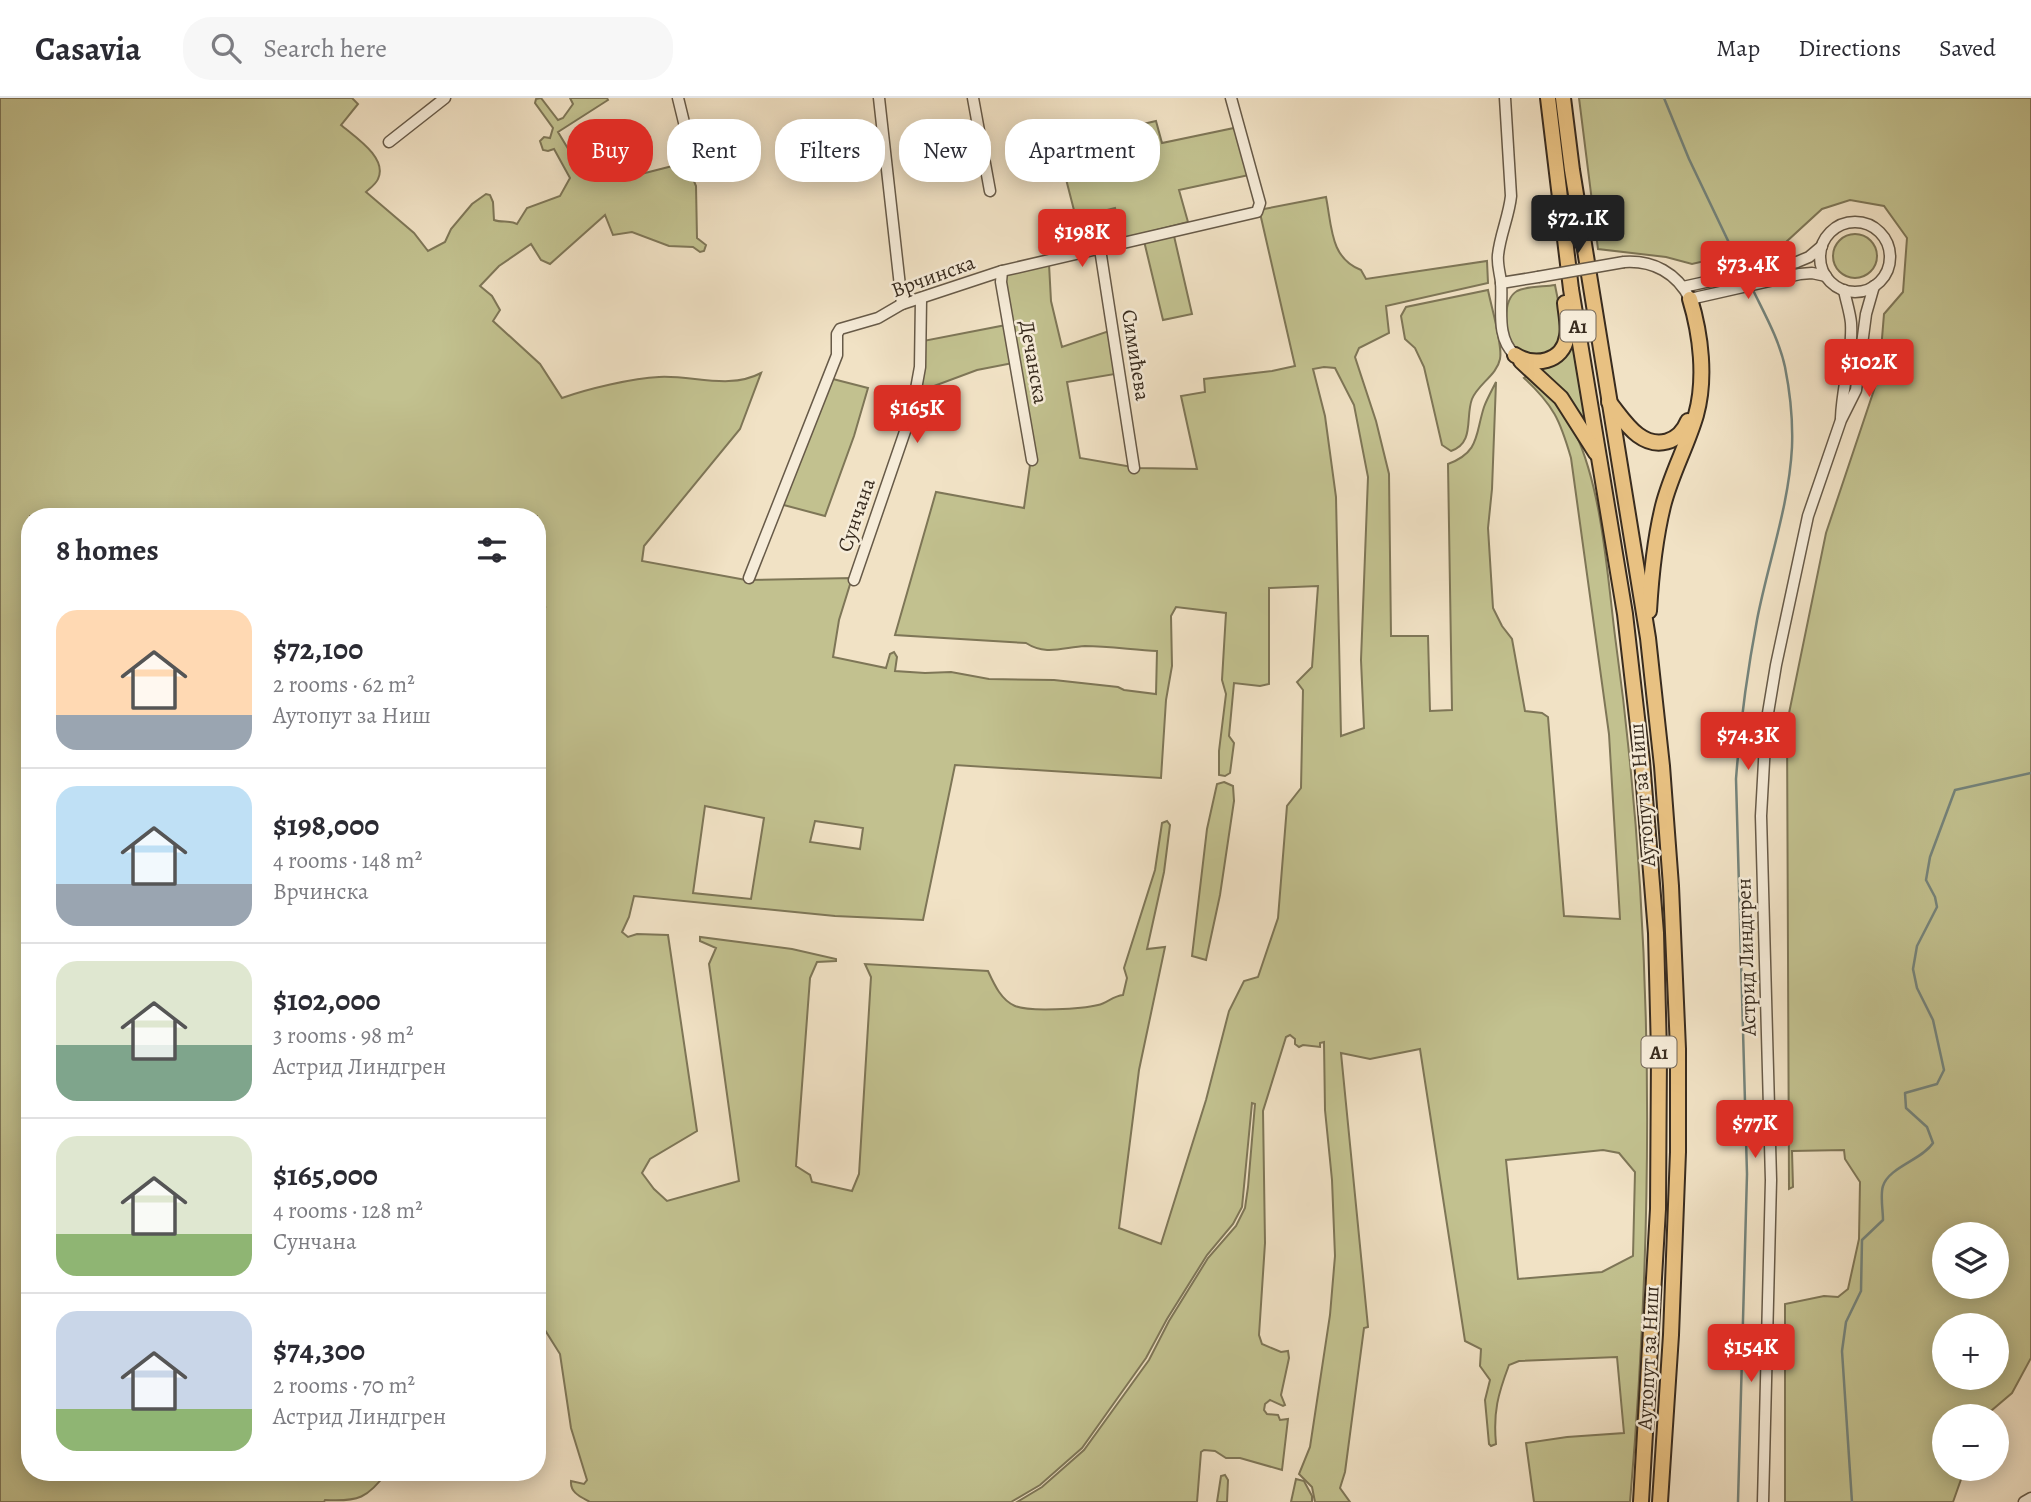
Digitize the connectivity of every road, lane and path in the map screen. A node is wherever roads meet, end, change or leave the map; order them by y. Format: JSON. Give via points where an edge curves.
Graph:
{"nodes":[{"id":1,"x":445,"y":98,"type":"edge"},
{"id":2,"x":678,"y":98,"type":"edge"},
{"id":3,"x":879,"y":98,"type":"edge"},
{"id":4,"x":973,"y":98,"type":"edge"},
{"id":5,"x":1231,"y":98,"type":"edge"},
{"id":6,"x":1505,"y":98,"type":"edge"},
{"id":7,"x":1548,"y":98,"type":"edge"},
{"id":8,"x":1563,"y":98,"type":"edge"},
{"id":9,"x":683,"y":119,"type":"edge"},
{"id":10,"x":389,"y":142,"type":"dead end"},
{"id":11,"x":990,"y":191,"type":"dead end"},
{"id":12,"x":1560,"y":192,"type":"junction"},
{"id":13,"x":1822,"y":246,"type":"junction"},
{"id":14,"x":1100,"y":249,"type":"junction"},
{"id":15,"x":1002,"y":271,"type":"junction"},
{"id":16,"x":1826,"y":276,"type":"junction"},
{"id":17,"x":1501,"y":284,"type":"junction"},
{"id":18,"x":1874,"y":286,"type":"junction"},
{"id":19,"x":1844,"y":290,"type":"junction"},
{"id":20,"x":1688,"y":297,"type":"junction"},
{"id":21,"x":921,"y":299,"type":"junction"},
{"id":22,"x":902,"y":304,"type":"junction"},
{"id":23,"x":1515,"y":355,"type":"junction"},
{"id":24,"x":1609,"y":402,"type":"junction"},
{"id":25,"x":1841,"y":420,"type":"junction"},
{"id":26,"x":1032,"y":460,"type":"dead end"},
{"id":27,"x":1600,"y":460,"type":"junction"},
{"id":28,"x":1134,"y":468,"type":"dead end"},
{"id":29,"x":749,"y":578,"type":"dead end"},
{"id":30,"x":854,"y":580,"type":"dead end"},
{"id":31,"x":1648,"y":638,"type":"junction"},
{"id":32,"x":1642,"y":1497,"type":"edge"},
{"id":33,"x":1660,"y":1498,"type":"edge"},
{"id":34,"x":2031,"y":1498,"type":"edge"},
{"id":35,"x":1763,"y":1502,"type":"edge"},
{"id":36,"x":2024,"y":1502,"type":"edge"}],
"edges":[{"from":1,"to":10,"type":"street"},
{"from":2,"to":9,"type":"street"},
{"from":3,"to":22,"type":"street"},
{"from":4,"to":11,"type":"street"},
{"from":5,"to":14,"type":"street","name":"Врчинска","via":[[1259,203],[1257,212]]},
{"from":6,"to":17,"type":"street","via":[[1511,196],[1499,254]]},
{"from":7,"to":12,"type":"highway","name":"Аутопут за Ниш","number":"A1"},
{"from":8,"to":24,"type":"highway","name":"Аутопут за Ниш","number":"A1"},
{"from":12,"to":23,"type":"highway","via":[[1558,236],[1566,341],[1552,358],[1542,362],[1526,362]]},
{"from":12,"to":27,"type":"highway","name":"Аутопут за Ниш","number":"A1"},
{"from":13,"to":16,"type":"street","via":[[1821,265]]},
{"from":13,"to":18,"type":"street","via":[[1835,229],[1848,223],[1876,229],[1888,247],[1889,262]]},
{"from":13,"to":20,"type":"street","via":[[1802,260],[1707,282]]},
{"from":14,"to":15,"type":"street","name":"Врчинска"},
{"from":14,"to":28,"type":"street","name":"Симићева"},
{"from":15,"to":21,"type":"street","name":"Врчинска"},
{"from":15,"to":26,"type":"street","name":"Дечанска"},
{"from":16,"to":19,"type":"street"},
{"from":16,"to":20,"type":"street","via":[[1812,272]]},
{"from":17,"to":20,"type":"street","bridge":true,"via":[[1636,261],[1655,265],[1674,277]]},
{"from":17,"to":23,"type":"street","via":[[1503,331]]},
{"from":18,"to":19,"type":"street","via":[[1863,291]]},
{"from":18,"to":25,"type":"street","name":"Астрид Линдгрен","via":[[1867,304],[1856,390]]},
{"from":19,"to":25,"type":"street","name":"Астрид Линдгрен","via":[[1851,340]]},
{"from":20,"to":24,"type":"highway","via":[[1692,404],[1680,435],[1664,443],[1645,440]]},
{"from":20,"to":31,"type":"highway","via":[[1698,330],[1700,394],[1663,508]]},
{"from":21,"to":22,"type":"street","name":"Врчинска"},
{"from":21,"to":30,"type":"street","name":"Сунчана","via":[[920,367],[912,411]]},
{"from":22,"to":29,"type":"street","name":"Врчинска","via":[[877,318],[839,329],[837,355]]},
{"from":23,"to":27,"type":"highway","via":[[1561,398]]},
{"from":24,"to":31,"type":"highway","name":"Аутопут за Ниш","number":"A1"},
{"from":25,"to":35,"type":"street","name":"Астрид Линдгрен","via":[[1808,516],[1765,735],[1761,816],[1771,1180]]},
{"from":27,"to":32,"type":"highway","name":"Аутопут за Ниш","number":"A1","via":[[1634,688],[1656,933],[1658,1209]]},
{"from":31,"to":33,"type":"highway","name":"Аутопут за Ниш","number":"A1","via":[[1670,873],[1678,1049],[1676,1211]]},
{"from":34,"to":36,"type":"street"}]}
